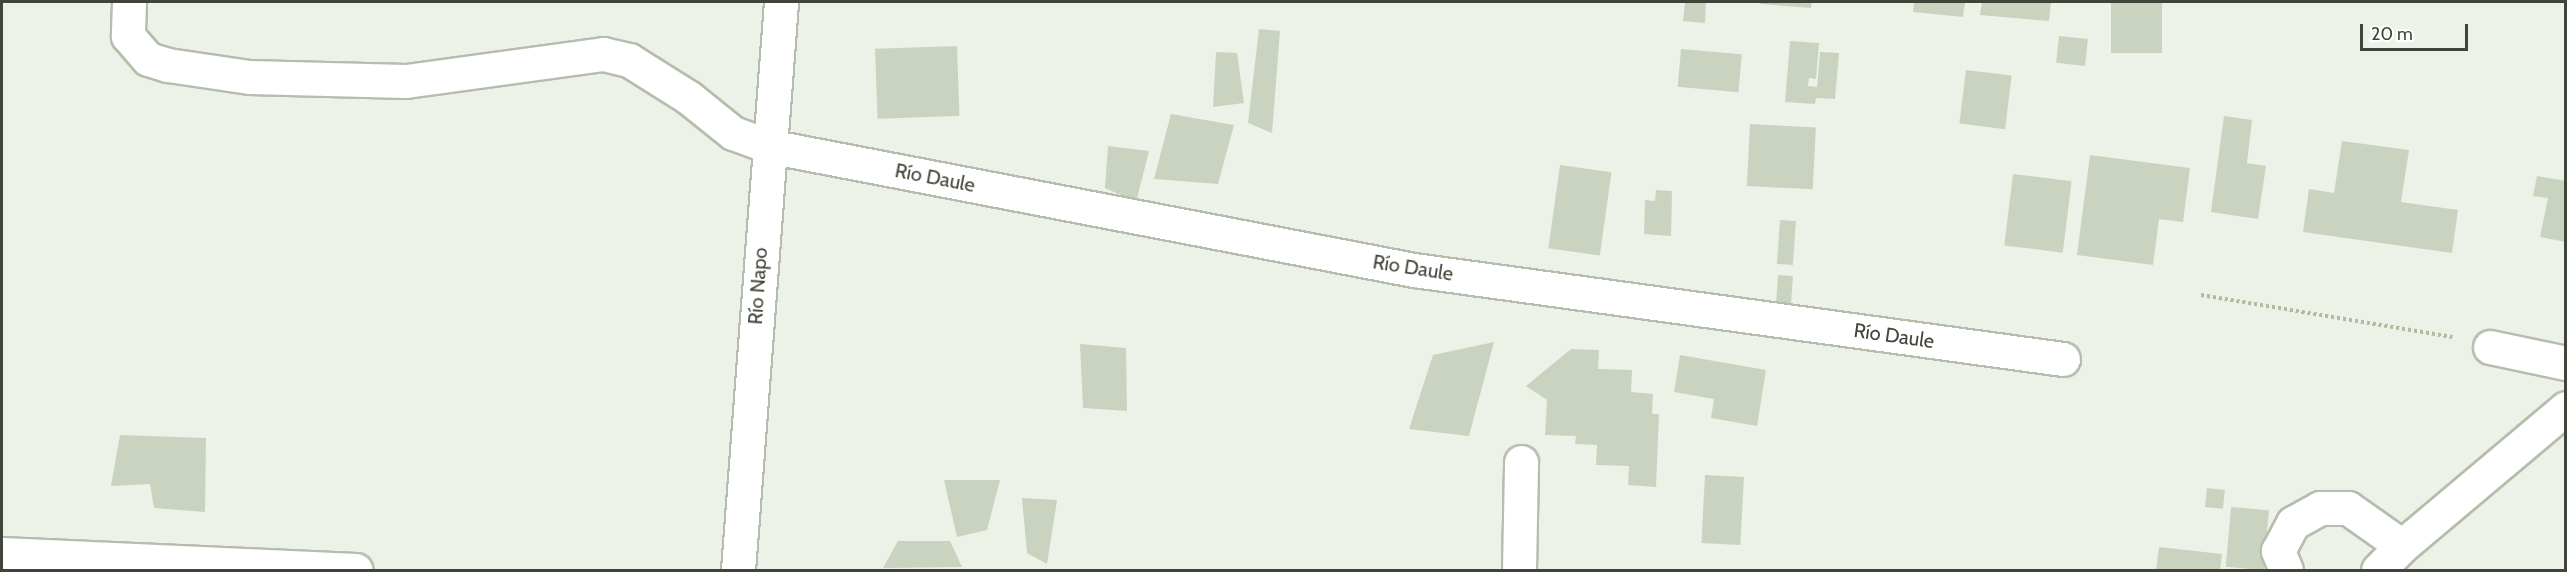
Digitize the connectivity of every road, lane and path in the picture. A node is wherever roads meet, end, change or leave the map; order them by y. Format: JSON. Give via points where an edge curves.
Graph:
{"nodes":[{"id":1,"x":129,"y":2,"type":"edge"},
{"id":2,"x":781,"y":2,"type":"edge"},
{"id":3,"x":768,"y":146,"type":"junction"},
{"id":4,"x":2201,"y":295,"type":"dead end"},
{"id":5,"x":2453,"y":337,"type":"dead end"},
{"id":6,"x":2490,"y":347,"type":"dead end"},
{"id":7,"x":2063,"y":359,"type":"dead end"},
{"id":8,"x":2565,"y":363,"type":"edge"},
{"id":9,"x":2565,"y":408,"type":"edge"},
{"id":10,"x":1521,"y":462,"type":"dead end"},
{"id":11,"x":2402,"y":546,"type":"junction"},
{"id":12,"x":2,"y":554,"type":"edge"},
{"id":13,"x":356,"y":570,"type":"edge"},
{"id":14,"x":738,"y":570,"type":"edge"},
{"id":15,"x":1519,"y":570,"type":"edge"},
{"id":16,"x":2286,"y":570,"type":"edge"},
{"id":17,"x":2378,"y":570,"type":"edge"}],
"edges":[{"from":1,"to":3,"type":"street","name":"Río Daule","via":[[128,36],[147,59],[249,76],[406,81],[603,54],[629,60],[688,97],[733,133]]},
{"from":2,"to":3,"type":"street","name":"Río Napo"},
{"from":3,"to":7,"type":"street","name":"Río Daule","via":[[1414,270]]},
{"from":3,"to":14,"type":"street","name":"Río Napo"},
{"from":4,"to":5,"type":"path"},
{"from":6,"to":8,"type":"street"},
{"from":9,"to":11,"type":"street"},
{"from":10,"to":15,"type":"street"},
{"from":11,"to":16,"type":"street","via":[[2348,508],[2320,508],[2294,523],[2288,532],[2278,551]]},
{"from":11,"to":17,"type":"street"},
{"from":12,"to":13,"type":"street"}]}
